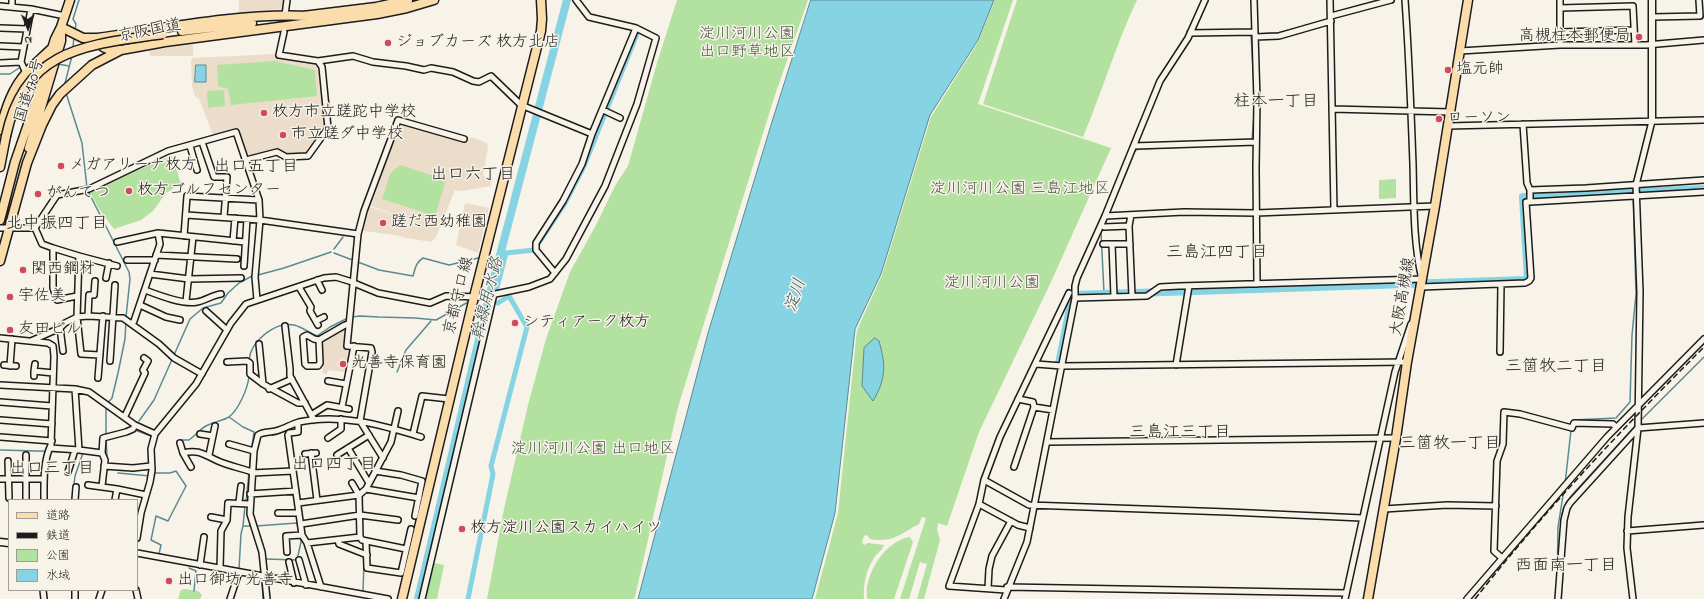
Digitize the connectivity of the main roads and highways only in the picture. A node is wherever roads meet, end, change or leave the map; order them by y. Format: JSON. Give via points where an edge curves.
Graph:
{"nodes":[{"id":1,"x":70,"y":0,"type":"edge"},
{"id":2,"x":408,"y":0,"type":"edge"},
{"id":3,"x":434,"y":0,"type":"edge"},
{"id":4,"x":541,"y":0,"type":"edge"},
{"id":5,"x":1468,"y":0,"type":"edge"},
{"id":6,"x":308,"y":16,"type":"junction"},
{"id":7,"x":61,"y":27,"type":"junction"},
{"id":8,"x":98,"y":38,"type":"junction"},
{"id":9,"x":53,"y":46,"type":"junction"},
{"id":10,"x":121,"y":50,"type":"junction"},
{"id":11,"x":3,"y":133,"type":"edge"},
{"id":12,"x":27,"y":163,"type":"junction"},
{"id":13,"x":0,"y":167,"type":"edge"},
{"id":14,"x":0,"y":220,"type":"edge"},
{"id":15,"x":0,"y":261,"type":"edge"},
{"id":16,"x":402,"y":599,"type":"edge"},
{"id":17,"x":1368,"y":599,"type":"edge"}],
"edges":[{"from":1,"to":7,"type":"main road","name":"国道170号"},
{"from":2,"to":6,"type":"main road","name":"京阪国道"},
{"from":3,"to":10,"type":"main road","name":"京阪国道","via":[[377,14]]},
{"from":4,"to":16,"type":"main road","name":"京都守口線","via":[[540,31]]},
{"from":5,"to":17,"type":"main road","name":"大阪高槻線","via":[[1418,306],[1403,362],[1396,438]]},
{"from":6,"to":8,"type":"main road","via":[[286,11]]},
{"from":6,"to":11,"type":"main road","name":"京阪国道","bridge":true,"via":[[164,34],[77,49],[58,57],[41,69],[27,84],[18,97]]},
{"from":7,"to":8,"type":"main road","via":[[83,38]]},
{"from":7,"to":9,"type":"main road","name":"国道170号"},
{"from":7,"to":12,"type":"main road","name":"国道170号","via":[[61,41],[35,123]]},
{"from":8,"to":10,"type":"main road","via":[[103,47]]},
{"from":9,"to":11,"type":"main road","via":[[16,86],[8,101]]},
{"from":9,"to":14,"type":"main road","name":"国道170号","via":[[8,184]]},
{"from":10,"to":12,"type":"main road","name":"京阪国道","via":[[92,65],[60,94],[42,124]]},
{"from":11,"to":13,"type":"main road","name":"京阪国道"},
{"from":12,"to":15,"type":"main road","name":"京阪国道"}]}
